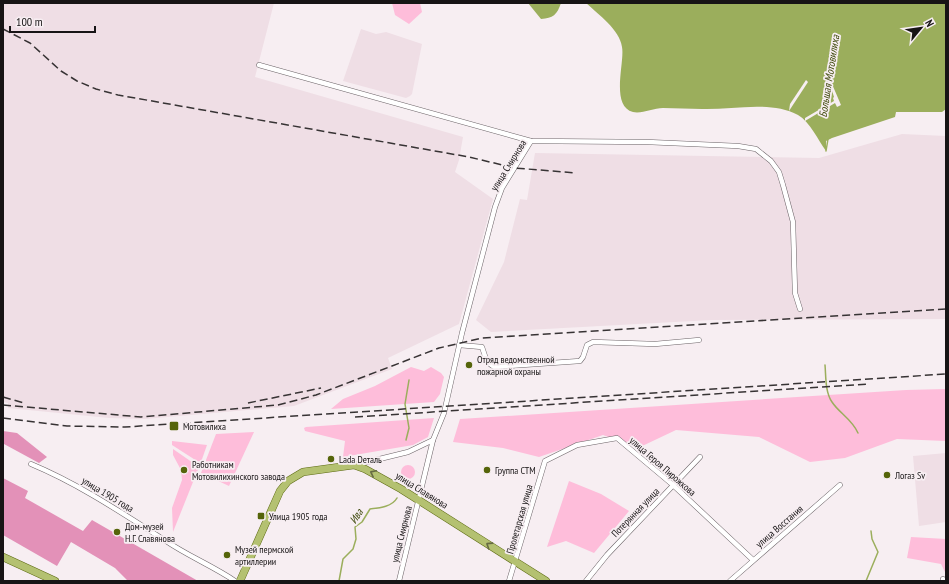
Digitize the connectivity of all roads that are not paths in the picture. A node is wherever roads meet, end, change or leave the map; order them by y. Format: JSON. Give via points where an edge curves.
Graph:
{"nodes":[{"id":1,"x":258,"y":65,"type":"dead end"},
{"id":2,"x":531,"y":141,"type":"junction"},
{"id":3,"x":800,"y":309,"type":"dead end"},
{"id":4,"x":699,"y":340,"type":"dead end"},
{"id":5,"x":459,"y":345,"type":"junction"},
{"id":6,"x":434,"y":440,"type":"junction"},
{"id":7,"x":700,"y":457,"type":"dead end"},
{"id":8,"x":545,"y":461,"type":"joint"},
{"id":9,"x":31,"y":464,"type":"dead end"},
{"id":10,"x":354,"y":465,"type":"junction"},
{"id":11,"x":673,"y":485,"type":"junction"},
{"id":12,"x":840,"y":485,"type":"dead end"},
{"id":13,"x":419,"y":500,"type":"junction"},
{"id":14,"x":3,"y":557,"type":"edge"},
{"id":15,"x":753,"y":560,"type":"junction"},
{"id":16,"x":515,"y":562,"type":"junction"},
{"id":17,"x":55,"y":581,"type":"edge"},
{"id":18,"x":235,"y":581,"type":"edge"},
{"id":19,"x":240,"y":581,"type":"edge"},
{"id":20,"x":399,"y":581,"type":"edge"},
{"id":21,"x":510,"y":581,"type":"edge"},
{"id":22,"x":546,"y":581,"type":"edge"},
{"id":23,"x":586,"y":581,"type":"edge"},
{"id":24,"x":730,"y":581,"type":"edge"}],
"edges":[{"from":1,"to":2,"type":"street"},
{"from":2,"to":3,"type":"street","name":"улица Смирнова","via":[[647,142],[756,149],[779,172],[783,185],[793,222],[795,293]]},
{"from":2,"to":5,"type":"street","name":"улица Смирнова","via":[[498,196]]},
{"from":4,"to":5,"type":"street","via":[[654,344],[593,342],[587,345],[580,361],[494,367],[487,362],[482,347]]},
{"from":5,"to":6,"type":"street","name":"улица Смирнова","via":[[444,413]]},
{"from":6,"to":10,"type":"street","via":[[419,448]]},
{"from":6,"to":13,"type":"street","name":"улица Смирнова"},
{"from":7,"to":11,"type":"street","name":"Потерянная улица"},
{"from":8,"to":11,"type":"street","name":"улица Героя Пирожкова","via":[[577,445],[617,438]]},
{"from":8,"to":16,"type":"street","name":"Пролетарская улица"},
{"from":9,"to":18,"type":"street","name":"улица 1905 года","via":[[57,474]]},
{"from":13,"to":10,"type":"main road","name":"улица Славянова","one_way":true,"via":[[376,474]]},
{"from":10,"to":19,"type":"main road","via":[[303,472],[288,481],[280,491]]},
{"from":11,"to":15,"type":"street","name":"улица Героя Пирожкова"},
{"from":11,"to":23,"type":"street","name":"Потерянная улица","via":[[606,555]]},
{"from":12,"to":15,"type":"street","name":"улица Восстания"},
{"from":16,"to":13,"type":"main road","name":"улица Славянова","one_way":true},
{"from":13,"to":20,"type":"street","name":"улица Смирнова"},
{"from":14,"to":17,"type":"main road"},
{"from":15,"to":24,"type":"street","name":"улица Восстания"},
{"from":16,"to":21,"type":"street","name":"Пролетарская улица"},
{"from":16,"to":22,"type":"main road","name":"улица Славянова"}]}
